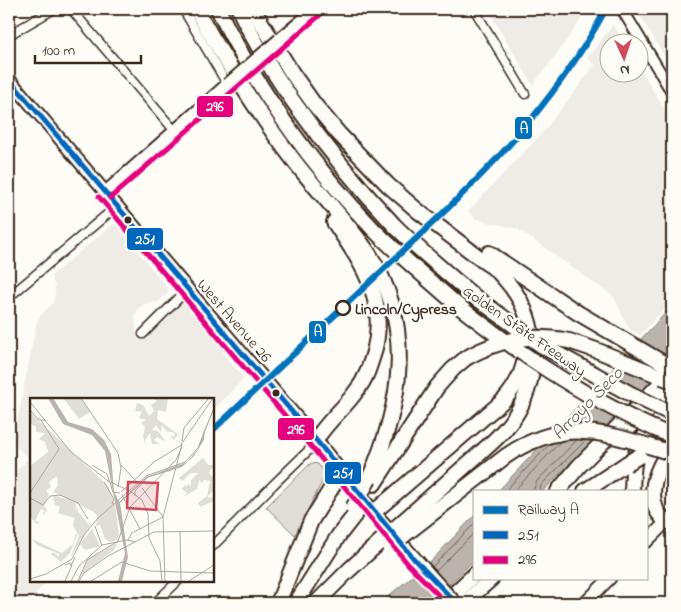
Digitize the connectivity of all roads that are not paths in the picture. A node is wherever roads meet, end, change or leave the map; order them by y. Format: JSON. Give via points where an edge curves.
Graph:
{"nodes":[{"id":1,"x":54,"y":9,"type":"edge"},
{"id":2,"x":71,"y":9,"type":"edge"},
{"id":3,"x":183,"y":9,"type":"edge"},
{"id":4,"x":196,"y":9,"type":"edge"},
{"id":5,"x":212,"y":9,"type":"edge"},
{"id":6,"x":218,"y":9,"type":"edge"},
{"id":7,"x":239,"y":9,"type":"edge"},
{"id":8,"x":253,"y":9,"type":"edge"},
{"id":9,"x":258,"y":9,"type":"edge"},
{"id":10,"x":315,"y":9,"type":"edge"},
{"id":11,"x":474,"y":9,"type":"edge"},
{"id":12,"x":622,"y":9,"type":"edge"},
{"id":13,"x":273,"y":35,"type":"junction"},
{"id":14,"x":9,"y":36,"type":"edge"},
{"id":15,"x":233,"y":39,"type":"junction"},
{"id":16,"x":9,"y":79,"type":"edge"},
{"id":17,"x":227,"y":84,"type":"junction"},
{"id":18,"x":672,"y":92,"type":"edge"},
{"id":19,"x":525,"y":94,"type":"dead end"},
{"id":20,"x":174,"y":130,"type":"junction"},
{"id":21,"x":296,"y":162,"type":"junction"},
{"id":22,"x":368,"y":163,"type":"junction"},
{"id":23,"x":105,"y":192,"type":"junction"},
{"id":24,"x":116,"y":206,"type":"junction"},
{"id":25,"x":485,"y":262,"type":"junction"},
{"id":26,"x":188,"y":289,"type":"junction"},
{"id":27,"x":9,"y":297,"type":"edge"},
{"id":28,"x":142,"y":334,"type":"dead end"},
{"id":29,"x":672,"y":368,"type":"edge"},
{"id":30,"x":672,"y":372,"type":"edge"},
{"id":31,"x":672,"y":381,"type":"edge"},
{"id":32,"x":672,"y":389,"type":"edge"},
{"id":33,"x":672,"y":409,"type":"edge"},
{"id":34,"x":672,"y":414,"type":"edge"},
{"id":35,"x":672,"y":431,"type":"edge"},
{"id":36,"x":672,"y":436,"type":"edge"},
{"id":37,"x":316,"y":440,"type":"junction"},
{"id":38,"x":672,"y":446,"type":"edge"},
{"id":39,"x":672,"y":452,"type":"edge"},
{"id":40,"x":342,"y":471,"type":"junction"},
{"id":41,"x":372,"y":482,"type":"junction"},
{"id":42,"x":559,"y":490,"type":"edge"},
{"id":43,"x":559,"y":490,"type":"edge"},
{"id":44,"x":587,"y":490,"type":"edge"},
{"id":45,"x":632,"y":490,"type":"edge"},
{"id":46,"x":374,"y":512,"type":"junction"},
{"id":47,"x":670,"y":522,"type":"edge"},
{"id":48,"x":648,"y":540,"type":"edge"},
{"id":49,"x":385,"y":543,"type":"junction"},
{"id":50,"x":214,"y":545,"type":"edge"},
{"id":51,"x":473,"y":576,"type":"edge"},
{"id":52,"x":490,"y":580,"type":"edge"},
{"id":53,"x":608,"y":580,"type":"edge"},
{"id":54,"x":177,"y":582,"type":"edge"},
{"id":55,"x":319,"y":601,"type":"edge"},
{"id":56,"x":155,"y":603,"type":"edge"},
{"id":57,"x":278,"y":603,"type":"edge"},
{"id":58,"x":296,"y":603,"type":"edge"},
{"id":59,"x":444,"y":603,"type":"edge"},
{"id":60,"x":456,"y":603,"type":"edge"},
{"id":61,"x":464,"y":603,"type":"edge"},
{"id":62,"x":585,"y":603,"type":"edge"}],
"edges":[{"from":1,"to":14,"type":"street"},
{"from":2,"to":20,"type":"street"},
{"from":3,"to":17,"type":"street"},
{"from":4,"to":21,"type":"highway","via":[[255,106]]},
{"from":5,"to":15,"type":"highway"},
{"from":6,"to":15,"type":"highway","name":"Golden State Freeway"},
{"from":7,"to":34,"type":"highway","name":"Golden State Freeway","bridge":true,"via":[[274,74],[314,130],[417,247],[471,294],[550,350]]},
{"from":8,"to":13,"type":"highway"},
{"from":9,"to":13,"type":"highway"},
{"from":10,"to":13,"type":"street"},
{"from":11,"to":19,"type":"street"},
{"from":12,"to":18,"type":"street"},
{"from":13,"to":17,"type":"street","bridge":true},
{"from":13,"to":22,"type":"highway","via":[[292,73],[314,104]]},
{"from":15,"to":36,"type":"highway","name":"Golden State Freeway","bridge":true,"via":[[285,122],[346,200],[456,304],[574,387]]},
{"from":16,"to":23,"type":"main road","name":"West Avenue 26"},
{"from":17,"to":20,"type":"street"},
{"from":20,"to":23,"type":"street"},
{"from":21,"to":37,"type":"highway","via":[[367,273],[376,298],[379,320],[376,343],[359,389],[322,429]]},
{"from":21,"to":41,"type":"highway","via":[[368,252],[385,285],[394,314],[400,351],[398,384],[389,428]]},
{"from":22,"to":25,"type":"highway","via":[[410,204]]},
{"from":22,"to":29,"type":"highway","via":[[458,233],[578,314]]},
{"from":23,"to":24,"type":"main road","name":"West Avenue 26"},
{"from":24,"to":26,"type":"main road","name":"West Avenue 26"},
{"from":24,"to":27,"type":"street"},
{"from":25,"to":46,"type":"highway","via":[[515,300],[522,316],[526,350],[519,378],[504,400]]},
{"from":25,"to":49,"type":"highway","bridge":true,"via":[[493,266],[518,295],[532,334],[534,354],[524,400],[490,444]]},
{"from":26,"to":28,"type":"street"},
{"from":26,"to":37,"type":"main road","name":"West Avenue 26"},
{"from":30,"to":42,"type":"highway"},
{"from":31,"to":41,"type":"highway","bridge":true,"via":[[582,345],[544,337],[493,344],[466,358],[437,387]]},
{"from":32,"to":43,"type":"highway"},
{"from":33,"to":45,"type":"highway","via":[[643,436],[638,445],[634,454]]},
{"from":35,"to":44,"type":"highway","bridge":true},
{"from":37,"to":40,"type":"main road","name":"West Avenue 26"},
{"from":37,"to":50,"type":"street","via":[[310,450]]},
{"from":38,"to":47,"type":"highway","via":[[656,474],[654,487],[656,508]]},
{"from":39,"to":49,"type":"highway","bridge":true,"via":[[596,432],[563,432],[534,440],[506,456]]},
{"from":40,"to":46,"type":"main road","name":"West Avenue 26"},
{"from":40,"to":57,"type":"highway","via":[[311,521]]},
{"from":41,"to":58,"type":"highway"},
{"from":46,"to":60,"type":"main road","name":"West Avenue 26","bridge":true},
{"from":47,"to":48,"type":"main road"},
{"from":49,"to":55,"type":"highway"},
{"from":51,"to":59,"type":"highway"},
{"from":52,"to":61,"type":"highway"},
{"from":53,"to":62,"type":"main road"},
{"from":54,"to":56,"type":"street"}]}
